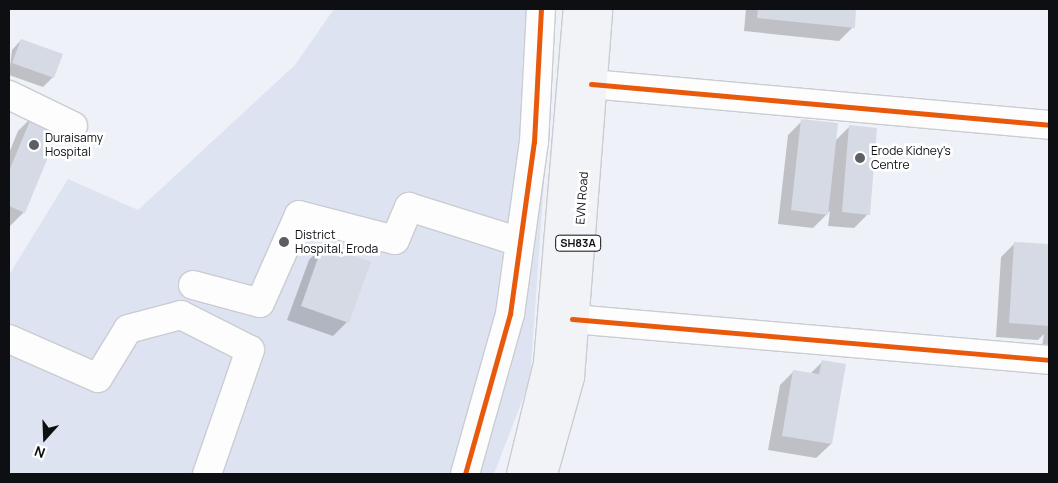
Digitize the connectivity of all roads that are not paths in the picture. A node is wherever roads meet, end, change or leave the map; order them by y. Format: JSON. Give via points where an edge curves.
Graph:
{"nodes":[{"id":1,"x":541,"y":9,"type":"edge"},
{"id":2,"x":578,"y":9,"type":"edge"},
{"id":3,"x":598,"y":9,"type":"edge"},
{"id":4,"x":591,"y":84,"type":"junction"},
{"id":5,"x":9,"y":95,"type":"edge"},
{"id":6,"x":1049,"y":125,"type":"edge"},
{"id":7,"x":73,"y":126,"type":"dead end"},
{"id":8,"x":520,"y":242,"type":"junction"},
{"id":9,"x":193,"y":285,"type":"dead end"},
{"id":10,"x":572,"y":320,"type":"junction"},
{"id":11,"x":9,"y":339,"type":"edge"},
{"id":12,"x":1049,"y":360,"type":"edge"},
{"id":13,"x":207,"y":474,"type":"edge"},
{"id":14,"x":465,"y":474,"type":"edge"},
{"id":15,"x":521,"y":474,"type":"edge"},
{"id":16,"x":543,"y":474,"type":"edge"}],
"edges":[{"from":1,"to":8,"type":"street","via":[[534,142]]},
{"from":2,"to":15,"type":"main road","via":[[548,363]]},
{"from":3,"to":4,"type":"main road","name":"EVN Road","number":"SH83A"},
{"from":4,"to":6,"type":"street"},
{"from":4,"to":10,"type":"main road","name":"EVN Road","number":"SH83A"},
{"from":5,"to":7,"type":"street"},
{"from":8,"to":9,"type":"street","via":[[409,207],[394,240],[299,214],[260,303]]},
{"from":8,"to":14,"type":"street","via":[[510,314]]},
{"from":10,"to":12,"type":"street"},
{"from":10,"to":16,"type":"main road","name":"EVN Road","number":"SH83A","via":[[570,377]]},
{"from":11,"to":13,"type":"street","via":[[98,378],[128,330],[181,315],[250,350]]}]}
